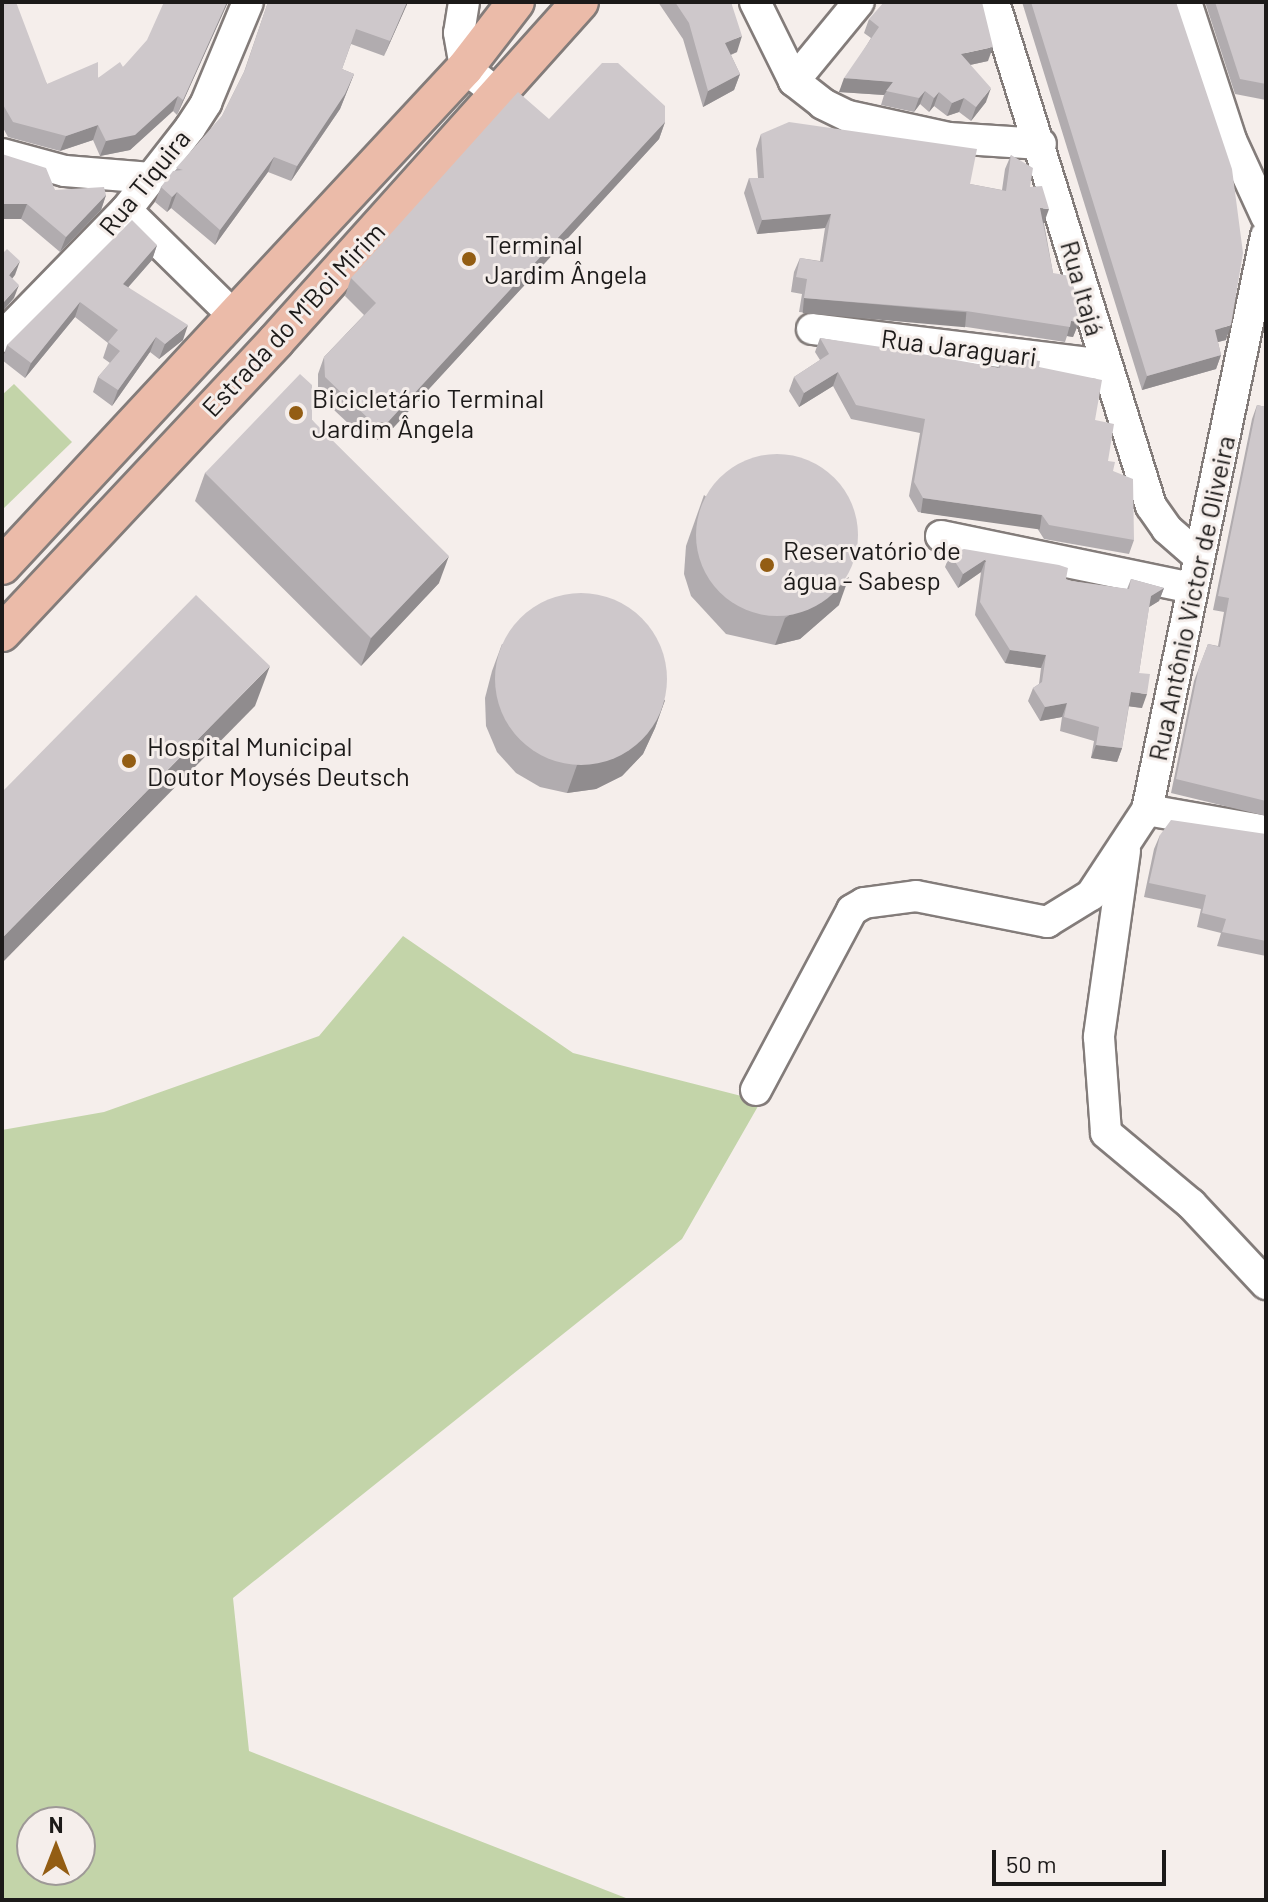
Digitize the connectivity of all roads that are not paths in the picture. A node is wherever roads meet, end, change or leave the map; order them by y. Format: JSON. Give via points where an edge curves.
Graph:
{"nodes":[{"id":1,"x":248,"y":2,"type":"edge"},
{"id":2,"x":464,"y":2,"type":"edge"},
{"id":3,"x":516,"y":2,"type":"edge"},
{"id":4,"x":755,"y":2,"type":"edge"},
{"id":5,"x":859,"y":2,"type":"edge"},
{"id":6,"x":994,"y":2,"type":"edge"},
{"id":7,"x":1186,"y":2,"type":"edge"},
{"id":8,"x":574,"y":4,"type":"edge"},
{"id":9,"x":465,"y":68,"type":"junction"},
{"id":10,"x":794,"y":81,"type":"junction"},
{"id":11,"x":499,"y":95,"type":"junction"},
{"id":12,"x":1041,"y":144,"type":"junction"},
{"id":13,"x":2,"y":154,"type":"edge"},
{"id":14,"x":151,"y":178,"type":"junction"},
{"id":15,"x":126,"y":210,"type":"junction"},
{"id":16,"x":1266,"y":216,"type":"edge"},
{"id":17,"x":1266,"y":236,"type":"edge"},
{"id":18,"x":235,"y":317,"type":"junction"},
{"id":19,"x":812,"y":329,"type":"dead end"},
{"id":20,"x":2,"y":337,"type":"edge"},
{"id":21,"x":1106,"y":365,"type":"junction"},
{"id":22,"x":168,"y":391,"type":"junction"},
{"id":23,"x":203,"y":416,"type":"junction"},
{"id":24,"x":941,"y":536,"type":"dead end"},
{"id":25,"x":1199,"y":557,"type":"junction"},
{"id":26,"x":2,"y":566,"type":"edge"},
{"id":27,"x":1193,"y":588,"type":"junction"},
{"id":28,"x":2,"y":633,"type":"edge"},
{"id":29,"x":1147,"y":810,"type":"junction"},
{"id":30,"x":1266,"y":831,"type":"edge"},
{"id":31,"x":1127,"y":841,"type":"junction"},
{"id":32,"x":756,"y":1090,"type":"dead end"},
{"id":33,"x":1266,"y":1284,"type":"edge"}],
"edges":[{"from":1,"to":14,"type":"street","name":"Rua Tiquira","via":[[206,103]]},
{"from":2,"to":9,"type":"street","via":[[459,33]]},
{"from":3,"to":9,"type":"main road","name":"Estrada do M'Boi Mirim"},
{"from":4,"to":10,"type":"street"},
{"from":5,"to":10,"type":"street"},
{"from":6,"to":12,"type":"street","name":"Rua Itajá"},
{"from":7,"to":16,"type":"street","via":[[1231,140]]},
{"from":8,"to":11,"type":"main road","name":"Estrada do M'Boi Mirim"},
{"from":9,"to":11,"type":"street"},
{"from":9,"to":18,"type":"main road","name":"Estrada do M'Boi Mirim"},
{"from":10,"to":12,"type":"street","via":[[848,116],[949,138]]},
{"from":11,"to":23,"type":"main road","name":"Estrada do M'Boi Mirim"},
{"from":12,"to":21,"type":"street","name":"Rua Itajá"},
{"from":13,"to":14,"type":"street","via":[[65,171]]},
{"from":14,"to":15,"type":"street","name":"Rua Tiquira"},
{"from":15,"to":18,"type":"street"},
{"from":15,"to":20,"type":"street","name":"Rua Tiquira"},
{"from":17,"to":25,"type":"street","name":"Rua Antônio Victor de Oliveira"},
{"from":18,"to":22,"type":"main road","name":"Estrada do M'Boi Mirim"},
{"from":19,"to":21,"type":"street","name":"Rua Jaraguari"},
{"from":21,"to":25,"type":"street","name":"Rua Itajá","via":[[1151,506],[1173,536]]},
{"from":22,"to":23,"type":"main road","via":[[192,387],[204,399]]},
{"from":22,"to":26,"type":"main road","name":"Estrada do M'Boi Mirim"},
{"from":23,"to":28,"type":"main road","name":"Estrada do M'Boi Mirim"},
{"from":24,"to":27,"type":"street"},
{"from":25,"to":27,"type":"street","name":"Rua Antônio Victor de Oliveira"},
{"from":27,"to":29,"type":"street","name":"Rua Antônio Victor de Oliveira"},
{"from":29,"to":30,"type":"street"},
{"from":29,"to":31,"type":"street","name":"Rua Antônio Victor de Oliveira"},
{"from":31,"to":32,"type":"street","name":"Rua Antônio Victor de Oliveira","via":[[1091,895],[1047,922],[916,896],[864,903],[852,910]]},
{"from":31,"to":33,"type":"street","via":[[1099,1037],[1106,1133],[1191,1204]]}]}
